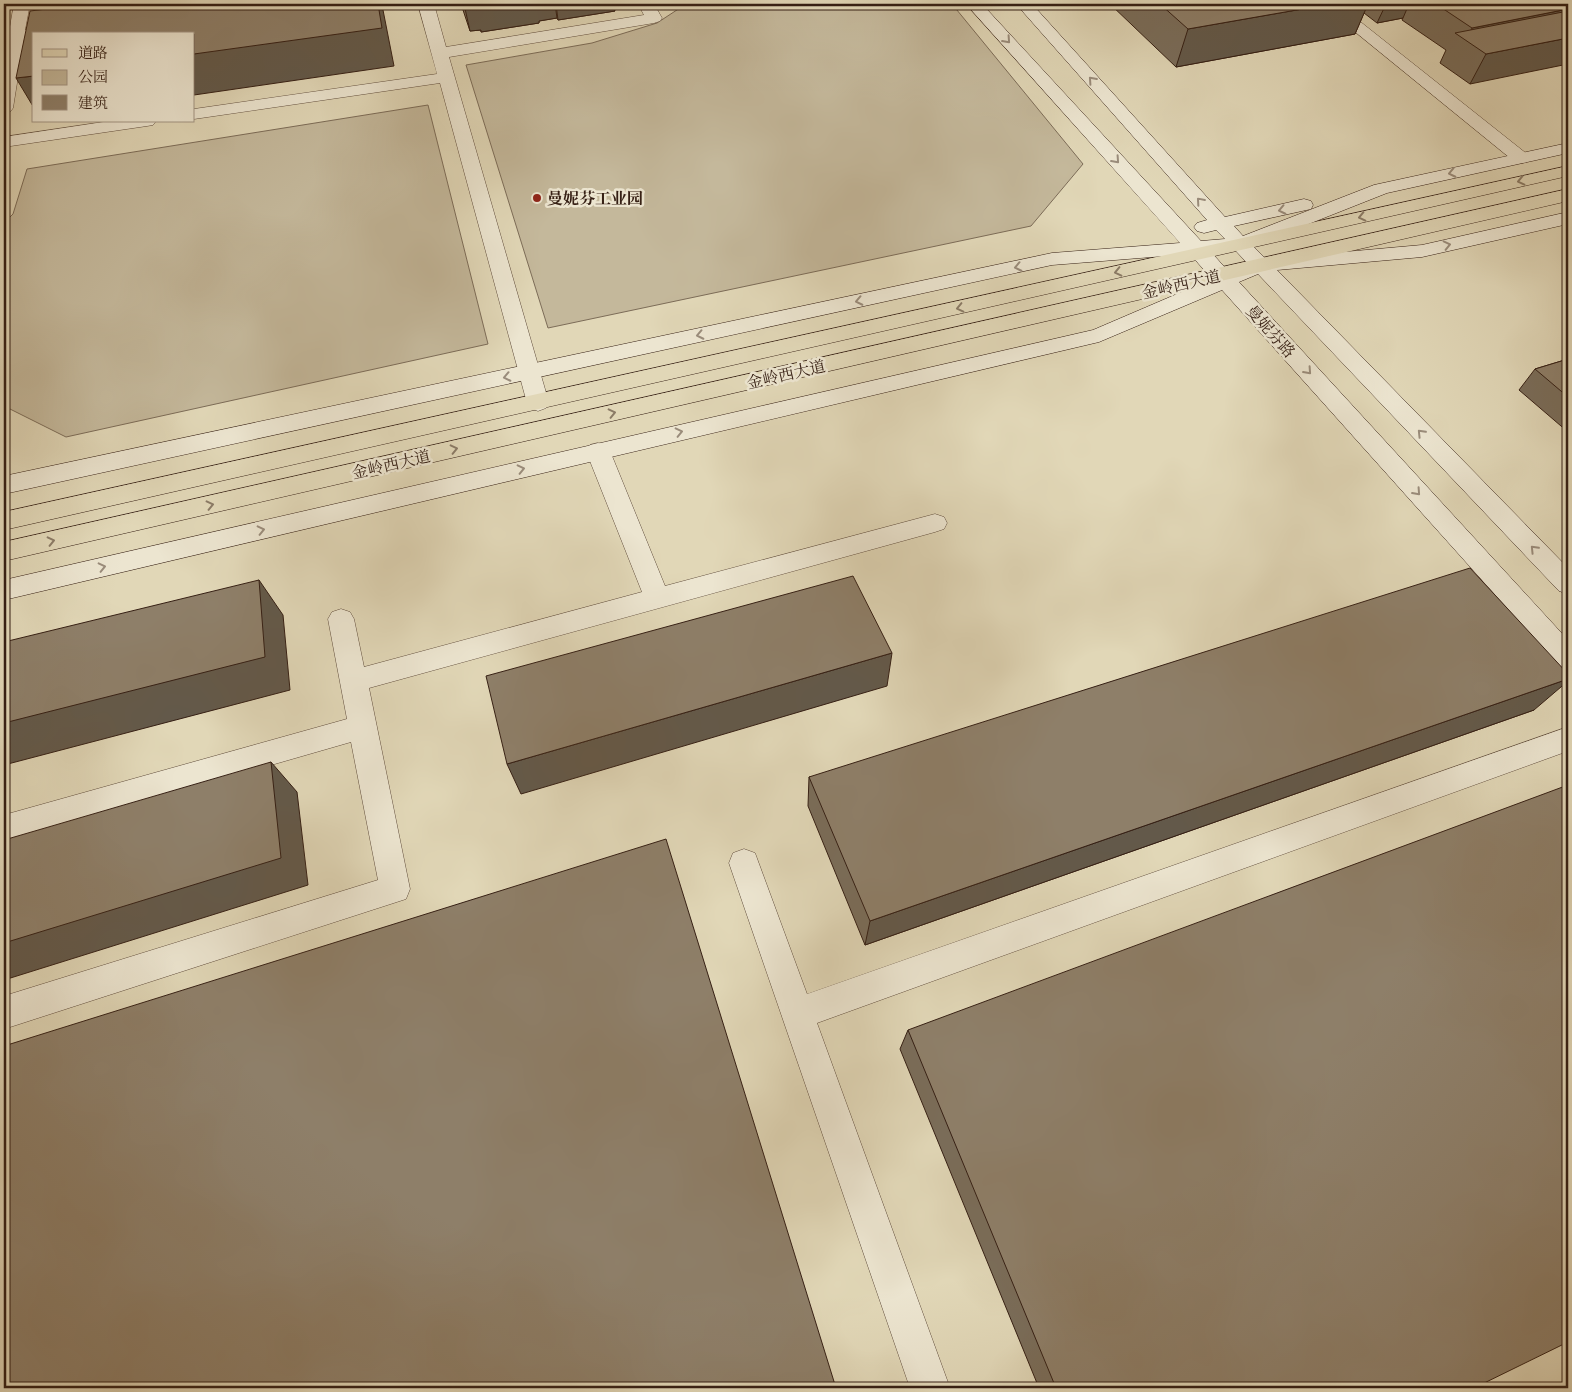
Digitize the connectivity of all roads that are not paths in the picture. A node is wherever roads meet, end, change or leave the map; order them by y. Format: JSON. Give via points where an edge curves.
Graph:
{"nodes":[{"id":1,"x":22,"y":4,"type":"edge"},
{"id":2,"x":426,"y":4,"type":"edge"},
{"id":3,"x":646,"y":4,"type":"edge"},
{"id":4,"x":974,"y":4,"type":"edge"},
{"id":5,"x":1024,"y":4,"type":"edge"},
{"id":6,"x":1329,"y":4,"type":"edge"},
{"id":7,"x":74,"y":28,"type":"edge"},
{"id":8,"x":42,"y":32,"type":"edge"},
{"id":9,"x":32,"y":33,"type":"edge"},
{"id":10,"x":10,"y":36,"type":"edge"},
{"id":11,"x":441,"y":53,"type":"junction"},
{"id":12,"x":448,"y":77,"type":"junction"},
{"id":13,"x":4,"y":108,"type":"edge"},
{"id":14,"x":195,"y":114,"type":"edge"},
{"id":15,"x":140,"y":122,"type":"edge"},
{"id":16,"x":4,"y":142,"type":"edge"},
{"id":17,"x":1568,"y":148,"type":"edge"},
{"id":18,"x":1521,"y":158,"type":"junction"},
{"id":19,"x":1568,"y":171,"type":"edge"},
{"id":20,"x":1381,"y":189,"type":"junction"},
{"id":21,"x":1568,"y":195,"type":"edge"},
{"id":22,"x":1568,"y":218,"type":"edge"},
{"id":23,"x":1220,"y":223,"type":"junction"},
{"id":24,"x":1181,"y":232,"type":"junction"},
{"id":25,"x":1240,"y":244,"type":"junction"},
{"id":26,"x":1198,"y":251,"type":"junction"},
{"id":27,"x":1422,"y":251,"type":"junction"},
{"id":28,"x":1052,"y":259,"type":"junction"},
{"id":29,"x":1260,"y":266,"type":"junction"},
{"id":30,"x":1223,"y":278,"type":"junction"},
{"id":31,"x":1296,"y":283,"type":"junction"},
{"id":32,"x":1241,"y":298,"type":"junction"},
{"id":33,"x":1099,"y":335,"type":"junction"},
{"id":34,"x":530,"y":372,"type":"junction"},
{"id":35,"x":538,"y":403,"type":"junction"},
{"id":36,"x":598,"y":451,"type":"junction"},
{"id":37,"x":8,"y":483,"type":"edge"},
{"id":38,"x":4,"y":521,"type":"edge"},
{"id":39,"x":935,"y":522,"type":"dead end"},
{"id":40,"x":4,"y":552,"type":"edge"},
{"id":41,"x":1568,"y":584,"type":"edge"},
{"id":42,"x":4,"y":590,"type":"edge"},
{"id":43,"x":657,"y":598,"type":"junction"},
{"id":44,"x":341,"y":619,"type":"dead end"},
{"id":45,"x":1568,"y":658,"type":"edge"},
{"id":46,"x":354,"y":681,"type":"junction"},
{"id":47,"x":363,"y":727,"type":"junction"},
{"id":48,"x":1568,"y":739,"type":"edge"},
{"id":49,"x":4,"y":828,"type":"edge"},
{"id":50,"x":744,"y":863,"type":"dead end"},
{"id":51,"x":4,"y":1013,"type":"edge"},
{"id":52,"x":797,"y":1014,"type":"junction"},
{"id":53,"x":930,"y":1388,"type":"edge"}],
"edges":[{"from":1,"to":10,"type":"street"},
{"from":2,"to":11,"type":"street"},
{"from":3,"to":11,"type":"street","via":[[654,18]]},
{"from":4,"to":24,"type":"street","name":"曼妮芬路","one_way":true},
{"from":23,"to":5,"type":"street","name":"曼妮芬路","one_way":true},
{"from":6,"to":18,"type":"street"},
{"from":7,"to":8,"type":"street"},
{"from":9,"to":10,"type":"street"},
{"from":10,"to":13,"type":"street"},
{"from":11,"to":12,"type":"street"},
{"from":12,"to":14,"type":"street"},
{"from":12,"to":34,"type":"street"},
{"from":15,"to":16,"type":"street"},
{"from":17,"to":18,"type":"street"},
{"from":18,"to":20,"type":"street","one_way":true},
{"from":19,"to":25,"type":"main road","one_way":true},
{"from":20,"to":23,"type":"street","one_way":true},
{"from":20,"to":25,"type":"street"},
{"from":21,"to":29,"type":"main road"},
{"from":27,"to":22,"type":"street","one_way":true},
{"from":23,"to":24,"type":"street"},
{"from":23,"to":25,"type":"street","name":"曼妮芬路"},
{"from":24,"to":26,"type":"street","name":"曼妮芬路"},
{"from":24,"to":28,"type":"street"},
{"from":25,"to":26,"type":"street"},
{"from":25,"to":29,"type":"street","name":"曼妮芬路"},
{"from":26,"to":28,"type":"street"},
{"from":26,"to":30,"type":"street","name":"曼妮芬路"},
{"from":26,"to":35,"type":"main road","name":"金岭西大道","one_way":true},
{"from":27,"to":29,"type":"street"},
{"from":27,"to":31,"type":"street"},
{"from":28,"to":34,"type":"street","one_way":true},
{"from":29,"to":30,"type":"street"},
{"from":29,"to":31,"type":"street","name":"曼妮芬路"},
{"from":30,"to":32,"type":"street","name":"曼妮芬路"},
{"from":30,"to":33,"type":"street"},
{"from":40,"to":30,"type":"main road","name":"金岭西大道","one_way":true},
{"from":31,"to":32,"type":"street"},
{"from":41,"to":31,"type":"street","name":"曼妮芬路","one_way":true},
{"from":32,"to":33,"type":"street"},
{"from":32,"to":45,"type":"street","name":"曼妮芬路","one_way":true},
{"from":36,"to":33,"type":"street","one_way":true},
{"from":34,"to":35,"type":"street"},
{"from":34,"to":37,"type":"street","one_way":true},
{"from":35,"to":38,"type":"main road","name":"金岭西大道"},
{"from":42,"to":36,"type":"street","one_way":true},
{"from":36,"to":43,"type":"street"},
{"from":39,"to":43,"type":"street"},
{"from":43,"to":46,"type":"street"},
{"from":44,"to":46,"type":"street"},
{"from":46,"to":47,"type":"street"},
{"from":47,"to":49,"type":"street"},
{"from":47,"to":51,"type":"street","via":[[394,889]]},
{"from":48,"to":52,"type":"street"},
{"from":50,"to":52,"type":"street"},
{"from":52,"to":53,"type":"street"}]}
